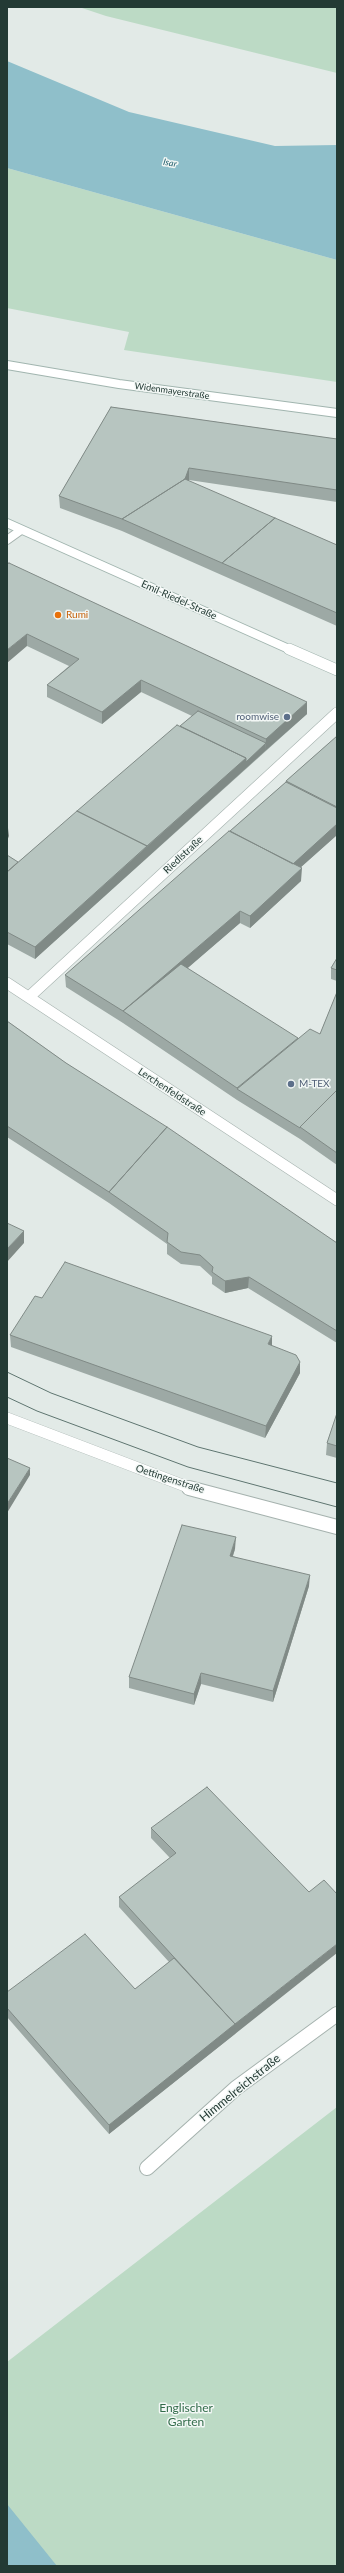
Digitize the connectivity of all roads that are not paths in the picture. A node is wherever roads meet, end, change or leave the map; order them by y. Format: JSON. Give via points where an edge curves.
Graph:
{"nodes":[{"id":1,"x":7,"y":365,"type":"edge"},
{"id":2,"x":337,"y":413,"type":"edge"},
{"id":3,"x":7,"y":523,"type":"edge"},
{"id":4,"x":21,"y":530,"type":"junction"},
{"id":5,"x":7,"y":540,"type":"edge"},
{"id":6,"x":337,"y":670,"type":"edge"},
{"id":7,"x":337,"y":713,"type":"edge"},
{"id":8,"x":7,"y":983,"type":"edge"},
{"id":9,"x":29,"y":997,"type":"junction"},
{"id":10,"x":337,"y":1200,"type":"edge"},
{"id":11,"x":7,"y":1418,"type":"edge"},
{"id":12,"x":337,"y":1527,"type":"edge"},
{"id":13,"x":337,"y":2014,"type":"edge"},
{"id":14,"x":147,"y":2168,"type":"dead end"}],
"edges":[{"from":1,"to":2,"type":"street","name":"Widenmayerstraße","via":[[119,384]]},
{"from":3,"to":4,"type":"street"},
{"from":4,"to":5,"type":"street"},
{"from":4,"to":6,"type":"street","name":"Emil-Riedel-Straße"},
{"from":7,"to":9,"type":"street","name":"Riedlstraße"},
{"from":8,"to":9,"type":"street","name":"Lerchenfeldstraße"},
{"from":9,"to":10,"type":"street","name":"Lerchenfeldstraße"},
{"from":11,"to":12,"type":"street","name":"Oettingenstraße","via":[[179,1485]]},
{"from":13,"to":14,"type":"street","name":"Himmelreichstraße","via":[[236,2088]]}]}
